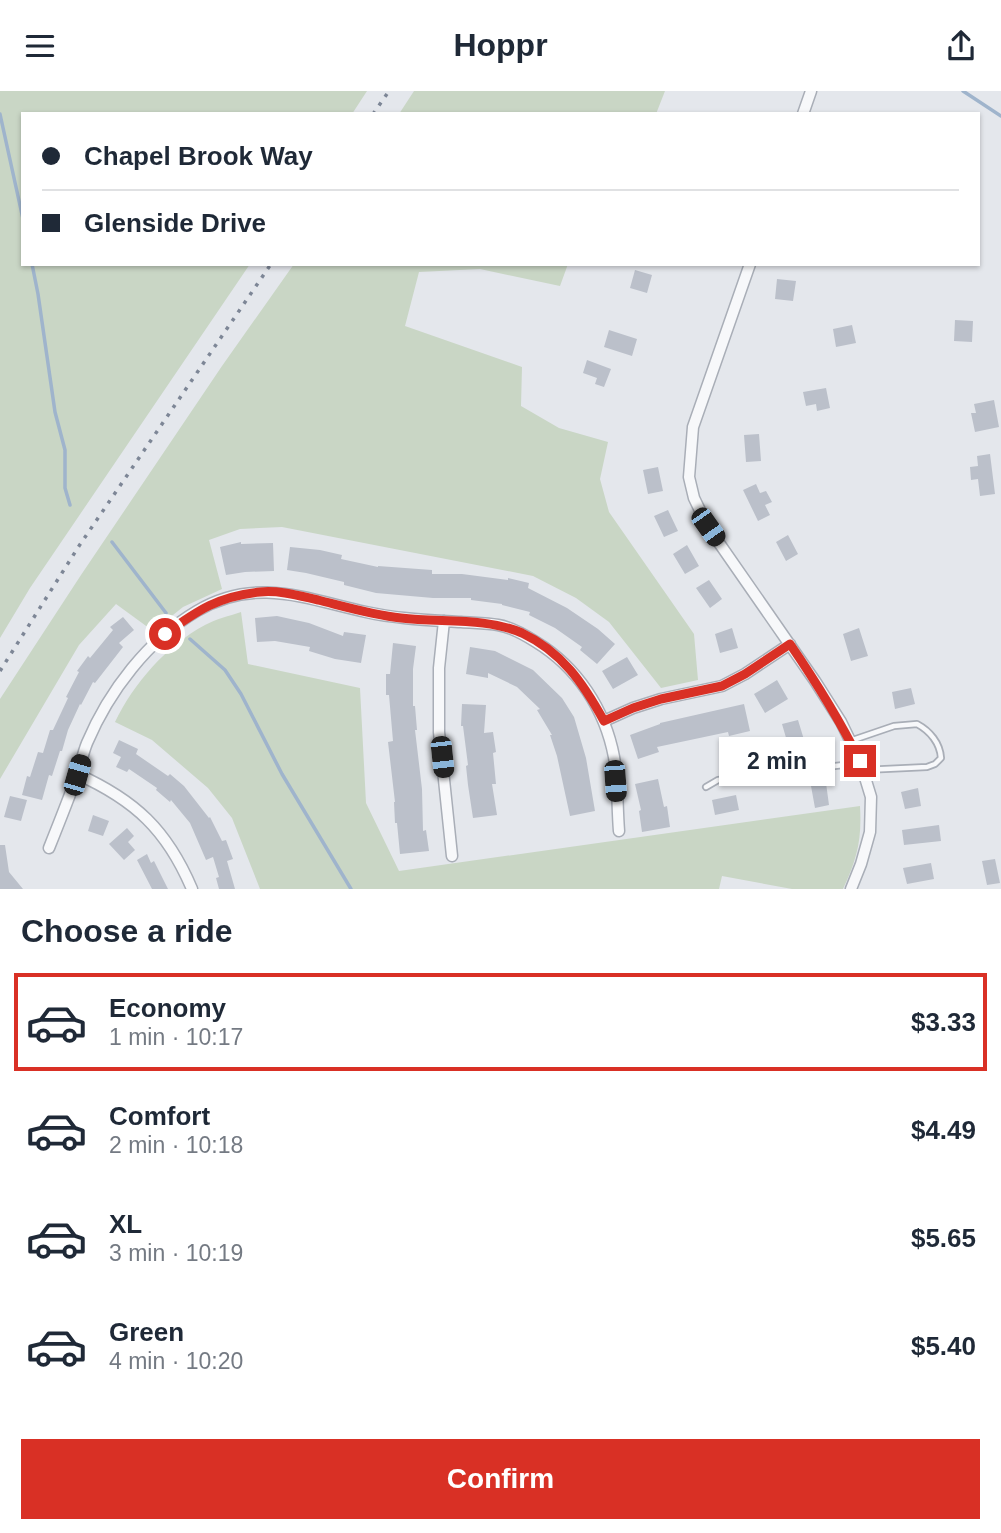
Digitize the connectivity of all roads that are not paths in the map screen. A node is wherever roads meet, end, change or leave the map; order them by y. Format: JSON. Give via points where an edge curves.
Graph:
{"nodes":[{"id":1,"x":811,"y":91,"type":"edge"},
{"id":2,"x":804,"y":112,"type":"edge"},
{"id":3,"x":749,"y":266,"type":"edge"},
{"id":4,"x":444,"y":621,"type":"junction"},
{"id":5,"x":790,"y":644,"type":"junction"},
{"id":6,"x":604,"y":721,"type":"junction"},
{"id":7,"x":850,"y":741,"type":"junction"},
{"id":8,"x":862,"y":767,"type":"junction"},
{"id":9,"x":77,"y":775,"type":"junction"},
{"id":10,"x":706,"y":787,"type":"dead end"},
{"id":11,"x":619,"y":831,"type":"dead end"},
{"id":12,"x":50,"y":848,"type":"dead end"},
{"id":13,"x":453,"y":856,"type":"dead end"},
{"id":14,"x":192,"y":889,"type":"edge"},
{"id":15,"x":851,"y":889,"type":"edge"}],
"edges":[{"from":1,"to":2,"type":"street"},
{"from":3,"to":5,"type":"street","via":[[693,427],[689,477],[708,527]]},
{"from":4,"to":6,"type":"street","via":[[499,625],[548,649],[587,690]]},
{"from":4,"to":9,"type":"street","via":[[401,618],[264,591],[215,602],[165,634],[135,664],[107,703],[86,744]]},
{"from":4,"to":13,"type":"street","via":[[439,732]]},
{"from":5,"to":6,"type":"street","via":[[722,686],[661,699]]},
{"from":5,"to":7,"type":"street"},
{"from":6,"to":11,"type":"street","via":[[614,757]]},
{"from":7,"to":8,"type":"street"},
{"from":7,"to":8,"type":"lane","via":[[894,726],[917,724],[932,736],[940,751],[941,758],[927,767]]},
{"from":8,"to":10,"type":"lane","via":[[718,780]]},
{"from":8,"to":15,"type":"street","via":[[871,797],[870,832]]},
{"from":9,"to":12,"type":"street"},
{"from":9,"to":14,"type":"street","via":[[141,812],[175,854]]}]}
